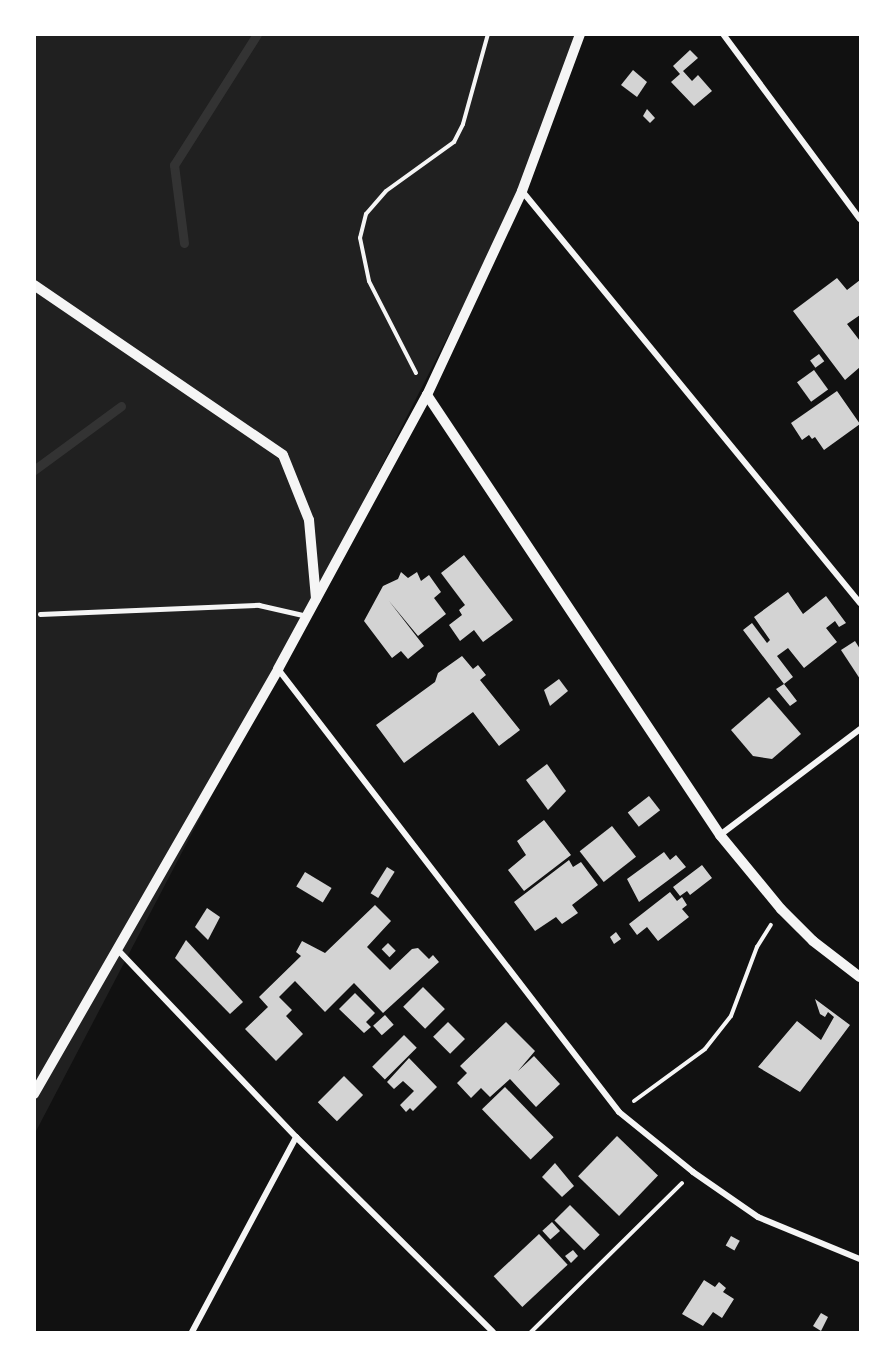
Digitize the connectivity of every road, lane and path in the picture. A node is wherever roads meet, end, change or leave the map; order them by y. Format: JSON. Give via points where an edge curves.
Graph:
{"nodes":[{"id":1,"x":488,"y":34,"type":"edge"},
{"id":2,"x":579,"y":34,"type":"edge"},
{"id":3,"x":723,"y":34,"type":"edge"},
{"id":4,"x":522,"y":190,"type":"junction"},
{"id":5,"x":861,"y":219,"type":"edge"},
{"id":6,"x":34,"y":285,"type":"edge"},
{"id":7,"x":427,"y":395,"type":"junction"},
{"id":8,"x":316,"y":599,"type":"junction"},
{"id":9,"x":861,"y":603,"type":"edge"},
{"id":10,"x":40,"y":614,"type":"dead end"},
{"id":11,"x":307,"y":615,"type":"junction"},
{"id":12,"x":278,"y":669,"type":"junction"},
{"id":13,"x":861,"y":729,"type":"edge"},
{"id":14,"x":720,"y":835,"type":"junction"},
{"id":15,"x":781,"y":909,"type":"junction"},
{"id":16,"x":117,"y":949,"type":"junction"},
{"id":17,"x":861,"y":977,"type":"edge"},
{"id":18,"x":34,"y":1094,"type":"edge"},
{"id":19,"x":619,"y":1112,"type":"junction"},
{"id":20,"x":296,"y":1137,"type":"junction"},
{"id":21,"x":693,"y":1172,"type":"junction"},
{"id":22,"x":861,"y":1259,"type":"edge"},
{"id":23,"x":192,"y":1332,"type":"edge"},
{"id":24,"x":493,"y":1332,"type":"edge"},
{"id":25,"x":531,"y":1332,"type":"edge"}],
"edges":[{"from":1,"to":7,"type":"path","via":[[463,124],[454,142],[386,191],[366,214],[360,238],[369,281]]},
{"from":2,"to":4,"type":"street"},
{"from":3,"to":5,"type":"street"},
{"from":4,"to":7,"type":"street"},
{"from":4,"to":9,"type":"street"},
{"from":6,"to":8,"type":"street","via":[[283,455],[309,520]]},
{"from":7,"to":8,"type":"street"},
{"from":7,"to":14,"type":"street"},
{"from":8,"to":11,"type":"street"},
{"from":10,"to":11,"type":"lane","via":[[259,605]]},
{"from":11,"to":12,"type":"street"},
{"from":12,"to":16,"type":"street"},
{"from":12,"to":19,"type":"street"},
{"from":13,"to":14,"type":"street"},
{"from":14,"to":15,"type":"street"},
{"from":15,"to":17,"type":"street","via":[[813,941]]},
{"from":15,"to":19,"type":"path","via":[[757,948],[731,1016],[705,1049]]},
{"from":16,"to":18,"type":"street"},
{"from":16,"to":20,"type":"street"},
{"from":19,"to":21,"type":"street"},
{"from":20,"to":23,"type":"street"},
{"from":20,"to":24,"type":"street"},
{"from":21,"to":22,"type":"street","via":[[758,1217]]},
{"from":21,"to":25,"type":"path"}]}
